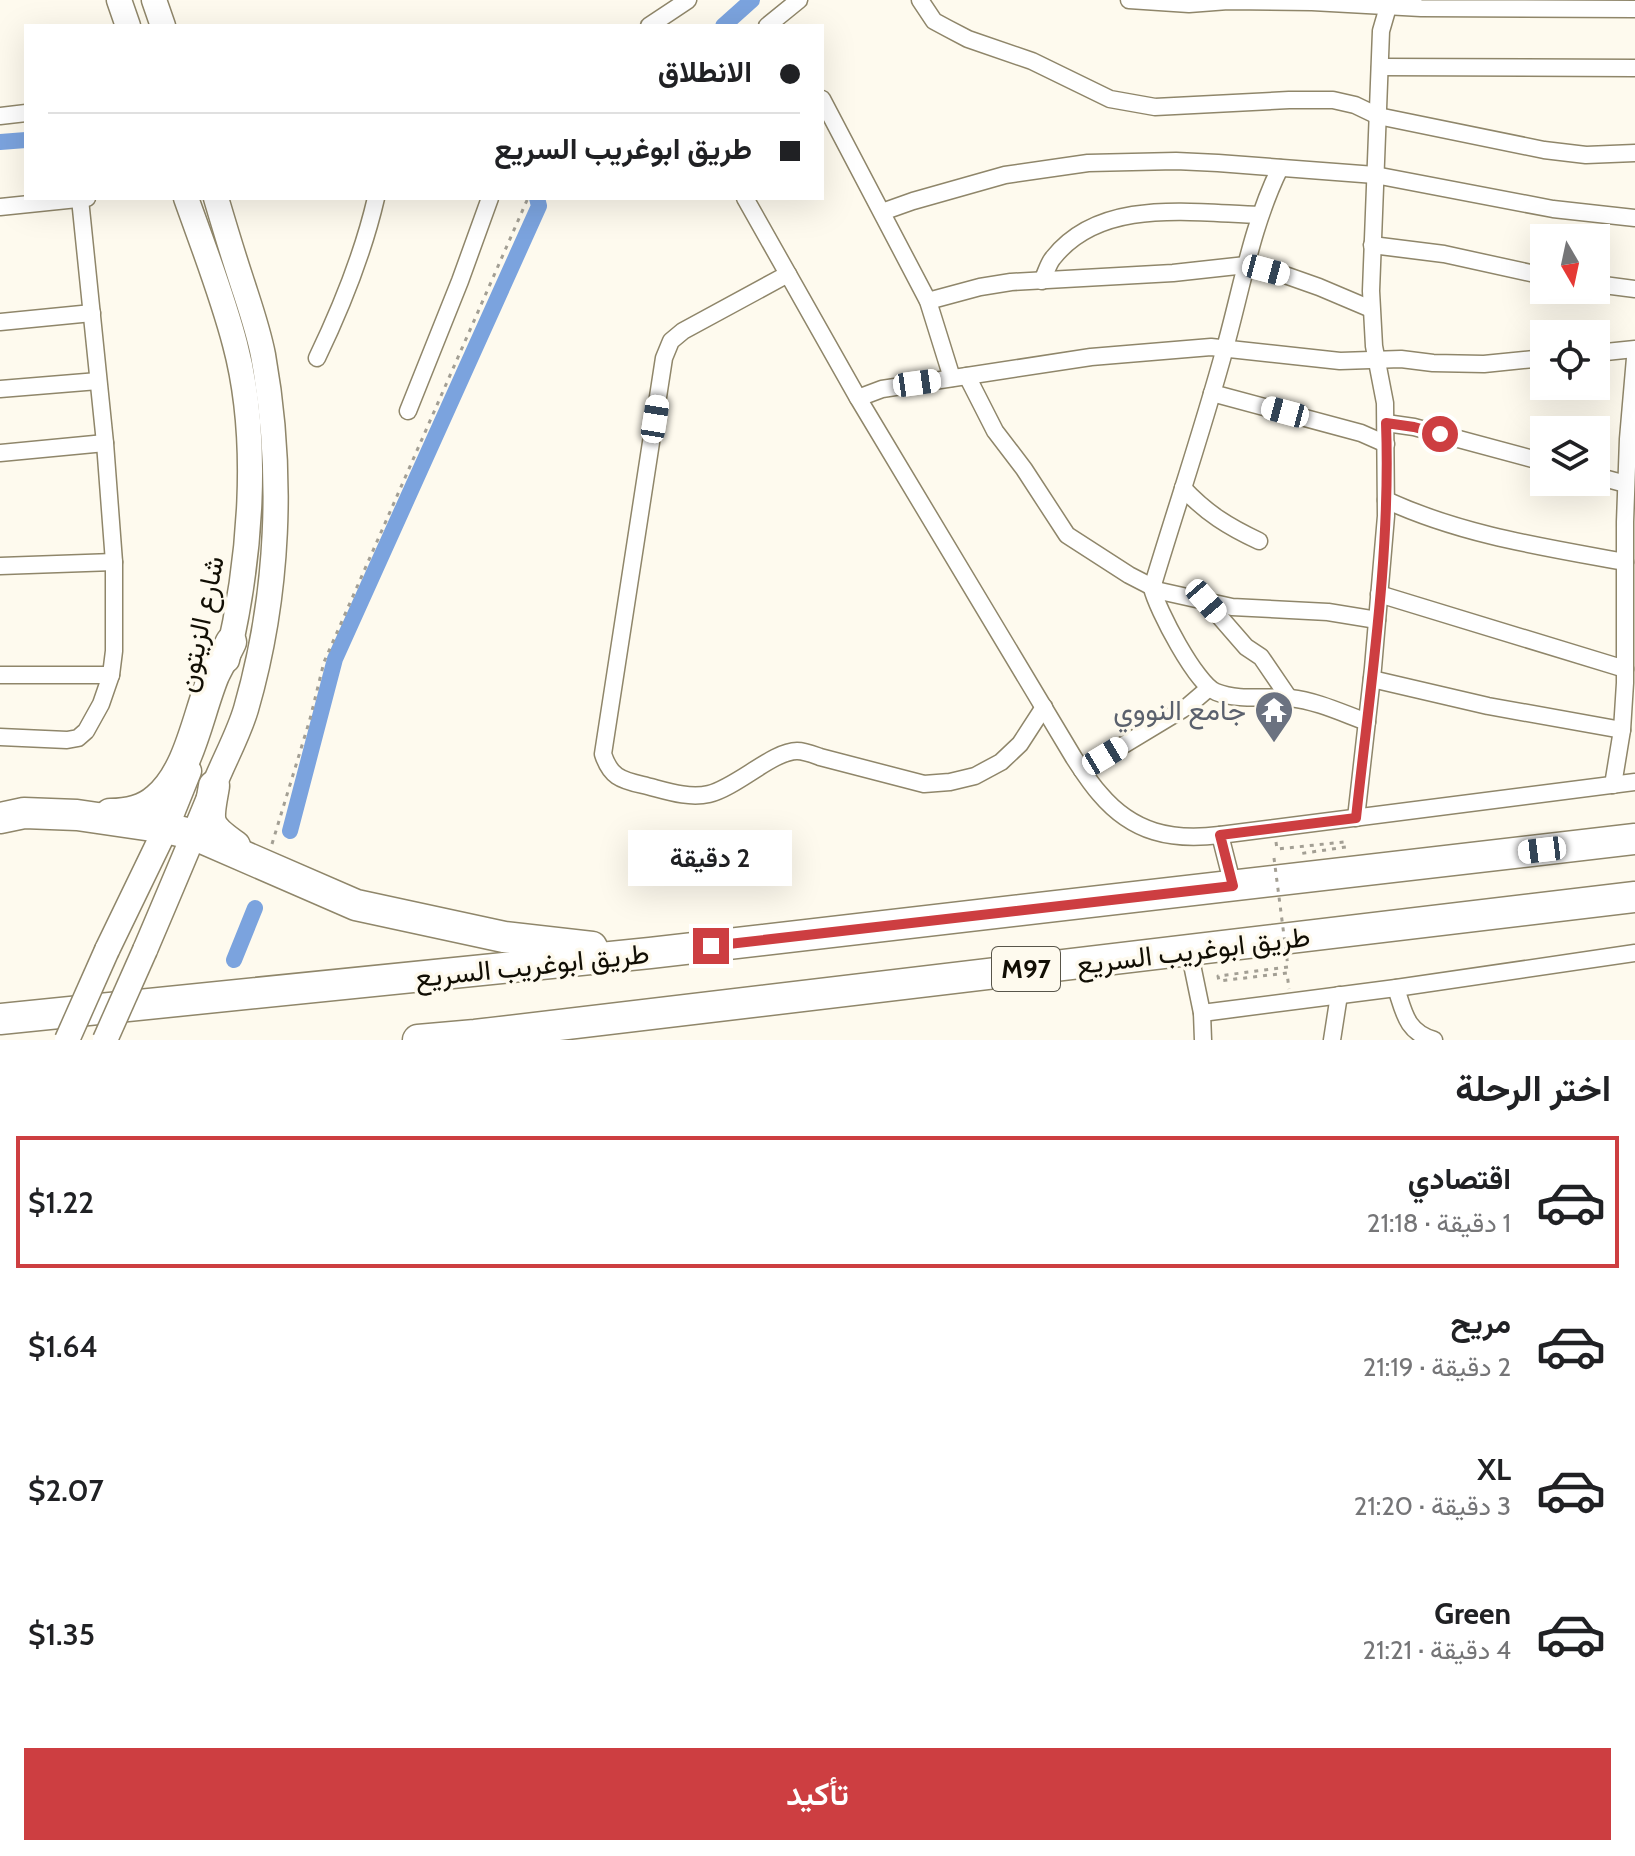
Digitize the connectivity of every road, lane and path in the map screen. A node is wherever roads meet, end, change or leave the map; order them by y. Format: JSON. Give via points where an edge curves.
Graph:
{"nodes":[{"id":1,"x":119,"y":0,"type":"edge"},
{"id":2,"x":154,"y":0,"type":"edge"},
{"id":3,"x":688,"y":0,"type":"edge"},
{"id":4,"x":799,"y":0,"type":"edge"},
{"id":5,"x":920,"y":0,"type":"edge"},
{"id":6,"x":1129,"y":0,"type":"edge"},
{"id":7,"x":1337,"y":2,"type":"edge"},
{"id":8,"x":1389,"y":3,"type":"edge"},
{"id":9,"x":1635,"y":9,"type":"edge"},
{"id":10,"x":776,"y":23,"type":"edge"},
{"id":11,"x":127,"y":24,"type":"edge"},
{"id":12,"x":162,"y":24,"type":"edge"},
{"id":13,"x":652,"y":24,"type":"edge"},
{"id":14,"x":1380,"y":67,"type":"junction"},
{"id":15,"x":1635,"y":68,"type":"edge"},
{"id":16,"x":824,"y":103,"type":"edge"},
{"id":17,"x":24,"y":113,"type":"edge"},
{"id":18,"x":0,"y":116,"type":"edge"},
{"id":19,"x":1378,"y":116,"type":"junction"},
{"id":20,"x":1635,"y":153,"type":"edge"},
{"id":21,"x":1280,"y":168,"type":"junction"},
{"id":22,"x":1375,"y":175,"type":"junction"},
{"id":23,"x":70,"y":200,"type":"edge"},
{"id":24,"x":80,"y":200,"type":"edge"},
{"id":25,"x":187,"y":200,"type":"edge"},
{"id":26,"x":217,"y":200,"type":"edge"},
{"id":27,"x":375,"y":200,"type":"edge"},
{"id":28,"x":489,"y":200,"type":"edge"},
{"id":29,"x":527,"y":200,"type":"edge"},
{"id":30,"x":746,"y":200,"type":"edge"},
{"id":31,"x":0,"y":207,"type":"edge"},
{"id":32,"x":882,"y":212,"type":"junction"},
{"id":33,"x":1260,"y":215,"type":"junction"},
{"id":34,"x":1635,"y":218,"type":"edge"},
{"id":35,"x":1372,"y":245,"type":"junction"},
{"id":36,"x":1246,"y":265,"type":"junction"},
{"id":37,"x":1530,"y":273,"type":"edge"},
{"id":38,"x":788,"y":274,"type":"junction"},
{"id":39,"x":1042,"y":281,"type":"junction"},
{"id":40,"x":1610,"y":286,"type":"edge"},
{"id":41,"x":1635,"y":289,"type":"edge"},
{"id":42,"x":928,"y":301,"type":"junction"},
{"id":43,"x":1371,"y":309,"type":"junction"},
{"id":44,"x":92,"y":313,"type":"junction"},
{"id":45,"x":0,"y":322,"type":"edge"},
{"id":46,"x":1225,"y":349,"type":"junction"},
{"id":47,"x":1635,"y":349,"type":"edge"},
{"id":48,"x":1610,"y":352,"type":"edge"},
{"id":49,"x":317,"y":358,"type":"dead end"},
{"id":50,"x":1635,"y":358,"type":"edge"},
{"id":51,"x":1377,"y":359,"type":"junction"},
{"id":52,"x":1530,"y":359,"type":"edge"},
{"id":53,"x":959,"y":377,"type":"junction"},
{"id":54,"x":98,"y":381,"type":"junction"},
{"id":55,"x":0,"y":389,"type":"edge"},
{"id":56,"x":1212,"y":393,"type":"junction"},
{"id":57,"x":858,"y":398,"type":"junction"},
{"id":58,"x":408,"y":411,"type":"dead end"},
{"id":59,"x":1386,"y":423,"type":"junction"},
{"id":60,"x":105,"y":443,"type":"junction"},
{"id":61,"x":1386,"y":444,"type":"junction"},
{"id":62,"x":0,"y":453,"type":"edge"},
{"id":63,"x":1530,"y":458,"type":"edge"},
{"id":64,"x":1610,"y":480,"type":"edge"},
{"id":65,"x":1626,"y":484,"type":"junction"},
{"id":66,"x":1183,"y":488,"type":"junction"},
{"id":67,"x":1386,"y":500,"type":"junction"},
{"id":68,"x":1259,"y":541,"type":"dead end"},
{"id":69,"x":114,"y":562,"type":"junction"},
{"id":70,"x":1625,"y":562,"type":"junction"},
{"id":71,"x":0,"y":566,"type":"edge"},
{"id":72,"x":1152,"y":588,"type":"junction"},
{"id":73,"x":1379,"y":594,"type":"junction"},
{"id":74,"x":1206,"y":601,"type":"junction"},
{"id":75,"x":1377,"y":620,"type":"junction"},
{"id":76,"x":231,"y":642,"type":"junction"},
{"id":77,"x":1625,"y":669,"type":"junction"},
{"id":78,"x":0,"y":675,"type":"edge"},
{"id":79,"x":111,"y":675,"type":"junction"},
{"id":80,"x":1372,"y":679,"type":"junction"},
{"id":81,"x":1209,"y":688,"type":"junction"},
{"id":82,"x":1289,"y":698,"type":"junction"},
{"id":83,"x":1044,"y":707,"type":"junction"},
{"id":84,"x":1367,"y":722,"type":"junction"},
{"id":85,"x":1622,"y":730,"type":"junction"},
{"id":86,"x":0,"y":737,"type":"edge"},
{"id":87,"x":1082,"y":770,"type":"junction"},
{"id":88,"x":1635,"y":782,"type":"edge"},
{"id":89,"x":1613,"y":785,"type":"junction"},
{"id":90,"x":214,"y":786,"type":"junction"},
{"id":91,"x":77,"y":815,"type":"junction"},
{"id":92,"x":0,"y":818,"type":"edge"},
{"id":93,"x":1356,"y":818,"type":"junction"},
{"id":94,"x":180,"y":832,"type":"junction"},
{"id":95,"x":1220,"y":835,"type":"junction"},
{"id":96,"x":1635,"y":839,"type":"edge"},
{"id":97,"x":1277,"y":849,"type":"dead end"},
{"id":98,"x":1289,"y":856,"type":"dead end"},
{"id":99,"x":1274,"y":858,"type":"dead end"},
{"id":100,"x":259,"y":862,"type":"junction"},
{"id":101,"x":1233,"y":886,"type":"junction"},
{"id":102,"x":1635,"y":897,"type":"edge"},
{"id":103,"x":1189,"y":950,"type":"junction"},
{"id":104,"x":650,"y":953,"type":"junction"},
{"id":105,"x":1635,"y":953,"type":"edge"},
{"id":106,"x":1287,"y":973,"type":"dead end"},
{"id":107,"x":1396,"y":988,"type":"junction"},
{"id":108,"x":1339,"y":995,"type":"junction"},
{"id":109,"x":1202,"y":1013,"type":"junction"},
{"id":110,"x":0,"y":1019,"type":"edge"},
{"id":111,"x":463,"y":1038,"type":"edge"},
{"id":112,"x":67,"y":1040,"type":"edge"},
{"id":113,"x":105,"y":1040,"type":"edge"},
{"id":114,"x":418,"y":1040,"type":"edge"},
{"id":115,"x":1203,"y":1040,"type":"edge"},
{"id":116,"x":1332,"y":1040,"type":"edge"},
{"id":117,"x":1434,"y":1040,"type":"edge"}],
"edges":[{"from":1,"to":11,"type":"main road"},
{"from":2,"to":12,"type":"main road"},
{"from":3,"to":13,"type":"street"},
{"from":4,"to":10,"type":"street"},
{"from":5,"to":19,"type":"street","via":[[934,21],[968,39],[1032,61],[1110,99],[1155,107],[1333,100]]},
{"from":6,"to":7,"type":"street"},
{"from":7,"to":8,"type":"street"},
{"from":8,"to":9,"type":"street"},
{"from":8,"to":14,"type":"street","via":[[1381,31]]},
{"from":14,"to":15,"type":"street"},
{"from":14,"to":19,"type":"street"},
{"from":16,"to":32,"type":"street"},
{"from":17,"to":18,"type":"street"},
{"from":19,"to":20,"type":"street","via":[[1544,150]]},
{"from":19,"to":22,"type":"street"},
{"from":21,"to":22,"type":"street"},
{"from":21,"to":32,"type":"street","via":[[1176,161],[1088,163],[1005,175]]},
{"from":21,"to":33,"type":"street"},
{"from":22,"to":34,"type":"street","via":[[1553,209]]},
{"from":22,"to":35,"type":"street"},
{"from":23,"to":31,"type":"street"},
{"from":24,"to":44,"type":"street"},
{"from":25,"to":76,"type":"main road","name":"شارع الزيتون","via":[[236,345],[246,410],[247,549]]},
{"from":26,"to":90,"type":"main road","name":"شارع الزيتون","via":[[262,351],[271,400],[276,517],[258,659],[245,712]]},
{"from":27,"to":49,"type":"street","via":[[359,261]]},
{"from":28,"to":58,"type":"street"},
{"from":29,"to":100,"type":"path","via":[[324,662],[310,719]]},
{"from":30,"to":38,"type":"street"},
{"from":32,"to":42,"type":"street"},
{"from":33,"to":36,"type":"street"},
{"from":33,"to":39,"type":"street","via":[[1162,212],[1096,224],[1051,260]]},
{"from":35,"to":37,"type":"street"},
{"from":35,"to":43,"type":"street"},
{"from":36,"to":39,"type":"street"},
{"from":36,"to":43,"type":"street"},
{"from":36,"to":46,"type":"street"},
{"from":38,"to":57,"type":"street"},
{"from":38,"to":83,"type":"street","via":[[683,331],[671,341],[664,358],[603,754],[607,767],[631,783],[691,796],[724,789],[793,751],[924,784],[950,782],[1001,762]]},
{"from":39,"to":42,"type":"street","via":[[980,287]]},
{"from":40,"to":41,"type":"street"},
{"from":42,"to":53,"type":"street"},
{"from":43,"to":51,"type":"street"},
{"from":44,"to":45,"type":"street"},
{"from":44,"to":54,"type":"street"},
{"from":46,"to":51,"type":"street","via":[[1340,361]]},
{"from":46,"to":53,"type":"street","via":[[1091,357]]},
{"from":46,"to":56,"type":"street"},
{"from":47,"to":48,"type":"street"},
{"from":50,"to":65,"type":"street"},
{"from":51,"to":52,"type":"street","via":[[1484,364]]},
{"from":51,"to":59,"type":"street"},
{"from":53,"to":57,"type":"street"},
{"from":53,"to":72,"type":"street","via":[[1067,535]]},
{"from":54,"to":55,"type":"street"},
{"from":54,"to":60,"type":"street"},
{"from":56,"to":61,"type":"street"},
{"from":56,"to":66,"type":"street"},
{"from":57,"to":83,"type":"street"},
{"from":59,"to":61,"type":"street"},
{"from":59,"to":63,"type":"street"},
{"from":60,"to":62,"type":"street"},
{"from":60,"to":69,"type":"street"},
{"from":61,"to":67,"type":"street"},
{"from":64,"to":65,"type":"street"},
{"from":65,"to":70,"type":"street"},
{"from":66,"to":68,"type":"street","via":[[1219,520]]},
{"from":66,"to":72,"type":"street"},
{"from":67,"to":70,"type":"street","via":[[1464,530]]},
{"from":67,"to":73,"type":"street"},
{"from":69,"to":71,"type":"street"},
{"from":69,"to":79,"type":"street"},
{"from":70,"to":77,"type":"street"},
{"from":72,"to":74,"type":"street"},
{"from":72,"to":81,"type":"street","via":[[1193,669]]},
{"from":73,"to":75,"type":"street"},
{"from":73,"to":77,"type":"street"},
{"from":74,"to":75,"type":"street"},
{"from":74,"to":82,"type":"street","via":[[1261,657]]},
{"from":75,"to":80,"type":"street"},
{"from":76,"to":91,"type":"highway","via":[[185,757],[164,792],[139,809]]},
{"from":76,"to":94,"type":"main road","name":"شارع الزيتون"},
{"from":77,"to":85,"type":"street"},
{"from":78,"to":79,"type":"street"},
{"from":79,"to":86,"type":"street","via":[[101,704],[78,738]]},
{"from":80,"to":84,"type":"street"},
{"from":80,"to":85,"type":"street"},
{"from":81,"to":82,"type":"street","via":[[1228,695]]},
{"from":81,"to":87,"type":"street"},
{"from":82,"to":84,"type":"street"},
{"from":83,"to":87,"type":"street"},
{"from":84,"to":93,"type":"street"},
{"from":85,"to":89,"type":"street"},
{"from":87,"to":95,"type":"street","via":[[1100,795],[1137,824],[1184,838]]},
{"from":88,"to":89,"type":"street"},
{"from":89,"to":93,"type":"street"},
{"from":90,"to":94,"type":"main road","name":"شارع الزيتون"},
{"from":90,"to":100,"type":"highway","via":[[211,826]]},
{"from":91,"to":92,"type":"highway","via":[[24,813]]},
{"from":91,"to":94,"type":"highway"},
{"from":93,"to":95,"type":"street"},
{"from":94,"to":100,"type":"highway"},
{"from":94,"to":112,"type":"main road","name":"شارع الزيتون","bridge":true,"via":[[107,950]]},
{"from":94,"to":113,"type":"main road","name":"شارع الزيتون","bridge":true,"via":[[145,950]]},
{"from":95,"to":101,"type":"street"},
{"from":96,"to":101,"type":"highway","name":"طريق ابوغريب السريع","number":"M97"},
{"from":97,"to":98,"type":"path","via":[[1344,842],[1346,847]]},
{"from":99,"to":106,"type":"path","bridge":true,"via":[[1288,967],[1218,976],[1219,981]]},
{"from":100,"to":104,"type":"highway","via":[[356,905],[504,937]]},
{"from":101,"to":104,"type":"highway","name":"طريق ابوغريب السريع","number":"M97"},
{"from":102,"to":103,"type":"highway","name":"طريق ابوغريب السريع","number":"M97"},
{"from":103,"to":109,"type":"street"},
{"from":103,"to":111,"type":"highway","name":"طريق ابوغريب السريع","number":"M97"},
{"from":104,"to":110,"type":"highway","name":"طريق ابوغريب السريع","number":"M97"},
{"from":105,"to":107,"type":"street"},
{"from":107,"to":108,"type":"street"},
{"from":107,"to":117,"type":"street","via":[[1413,1030]]},
{"from":108,"to":109,"type":"street"},
{"from":108,"to":116,"type":"street"},
{"from":109,"to":115,"type":"street"},
{"from":111,"to":114,"type":"highway","name":"طريق ابوغريب السريع","number":"M97"}]}
